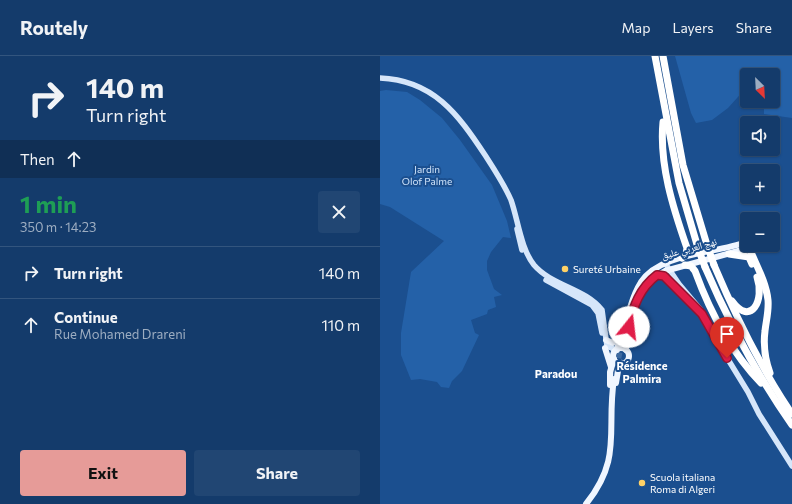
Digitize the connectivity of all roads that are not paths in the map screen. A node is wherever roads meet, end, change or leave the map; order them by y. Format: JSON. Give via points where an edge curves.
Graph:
{"nodes":[{"id":1,"x":655,"y":56,"type":"edge"},
{"id":2,"x":663,"y":56,"type":"edge"},
{"id":3,"x":380,"y":79,"type":"edge"},
{"id":4,"x":665,"y":116,"type":"junction"},
{"id":5,"x":740,"y":247,"type":"edge"},
{"id":6,"x":740,"y":249,"type":"edge"},
{"id":7,"x":749,"y":252,"type":"edge"},
{"id":8,"x":729,"y":254,"type":"junction"},
{"id":9,"x":750,"y":256,"type":"junction"},
{"id":10,"x":687,"y":261,"type":"junction"},
{"id":11,"x":663,"y":264,"type":"junction"},
{"id":12,"x":667,"y":270,"type":"junction"},
{"id":13,"x":657,"y":275,"type":"junction"},
{"id":14,"x":643,"y":283,"type":"junction"},
{"id":15,"x":679,"y":290,"type":"junction"},
{"id":16,"x":726,"y":293,"type":"junction"},
{"id":17,"x":702,"y":314,"type":"junction"},
{"id":18,"x":621,"y":338,"type":"junction"},
{"id":19,"x":605,"y":344,"type":"junction"},
{"id":20,"x":616,"y":350,"type":"junction"},
{"id":21,"x":626,"y":350,"type":"junction"},
{"id":22,"x":614,"y":359,"type":"junction"},
{"id":23,"x":622,"y":363,"type":"junction"},
{"id":24,"x":610,"y":372,"type":"junction"},
{"id":25,"x":614,"y":379,"type":"tunnel mouth"},
{"id":26,"x":774,"y":392,"type":"junction"},
{"id":27,"x":792,"y":414,"type":"edge"},
{"id":28,"x":792,"y":425,"type":"edge"},
{"id":29,"x":612,"y":433,"type":"junction"},
{"id":30,"x":792,"y":466,"type":"edge"},
{"id":31,"x":586,"y":504,"type":"edge"}],
"edges":[{"from":1,"to":4,"type":"highway"},
{"from":2,"to":16,"type":"highway","bridge":true,"via":[[683,165],[707,245]]},
{"from":3,"to":19,"type":"main road","via":[[416,85],[449,107],[505,187],[531,260],[547,276],[580,293],[602,310]]},
{"from":4,"to":10,"type":"highway","via":[[663,140],[666,175],[687,248]]},
{"from":4,"to":26,"type":"highway","bridge":true,"via":[[678,183],[705,267],[736,334]]},
{"from":5,"to":10,"type":"main road","name":"نهج العربي عليق"},
{"from":6,"to":8,"type":"main road","name":"نهج العربي عليق"},
{"from":7,"to":9,"type":"highway"},
{"from":8,"to":9,"type":"highway"},
{"from":8,"to":10,"type":"main road","name":"نهج العربي عليق"},
{"from":9,"to":16,"type":"highway","via":[[760,286],[758,303],[750,311],[743,311]]},
{"from":9,"to":26,"type":"highway","via":[[767,294],[765,356]]},
{"from":10,"to":11,"type":"main road","name":"نهج العربي عليق"},
{"from":10,"to":12,"type":"main road","name":"نهج العربي عليق"},
{"from":10,"to":26,"type":"highway","via":[[695,271],[726,338],[749,370]]},
{"from":11,"to":12,"type":"main road"},
{"from":11,"to":14,"type":"main road","name":"نهج العربي عليق"},
{"from":12,"to":13,"type":"main road","name":"نهج العربي عليق"},
{"from":12,"to":15,"type":"main road"},
{"from":12,"to":17,"type":"main road"},
{"from":13,"to":14,"type":"main road","name":"نهج العربي عليق"},
{"from":13,"to":15,"type":"main road","via":[[665,276]]},
{"from":14,"to":18,"type":"main road","name":"نهج العربي عليق","via":[[630,310]]},
{"from":14,"to":18,"type":"main road","name":"نهج العربي عليق","via":[[631,297]]},
{"from":14,"to":21,"type":"main road","name":"نهج العربي عليق","via":[[630,322]]},
{"from":15,"to":17,"type":"main road"},
{"from":16,"to":26,"type":"highway"},
{"from":17,"to":30,"type":"main road","via":[[756,410]]},
{"from":18,"to":19,"type":"main road"},
{"from":18,"to":20,"type":"main road","name":"نهج العربي عليق"},
{"from":19,"to":20,"type":"main road"},
{"from":19,"to":22,"type":"main road"},
{"from":19,"to":24,"type":"main road"},
{"from":20,"to":21,"type":"main road"},
{"from":20,"to":22,"type":"main road"},
{"from":21,"to":23,"type":"main road","via":[[629,357]]},
{"from":22,"to":23,"type":"main road"},
{"from":22,"to":24,"type":"main road"},
{"from":23,"to":29,"type":"main road","via":[[616,380],[616,420]]},
{"from":24,"to":29,"type":"main road"},
{"from":25,"to":29,"type":"main road"},
{"from":26,"to":27,"type":"highway"},
{"from":26,"to":28,"type":"highway"},
{"from":29,"to":31,"type":"main road","via":[[605,473]]}]}
